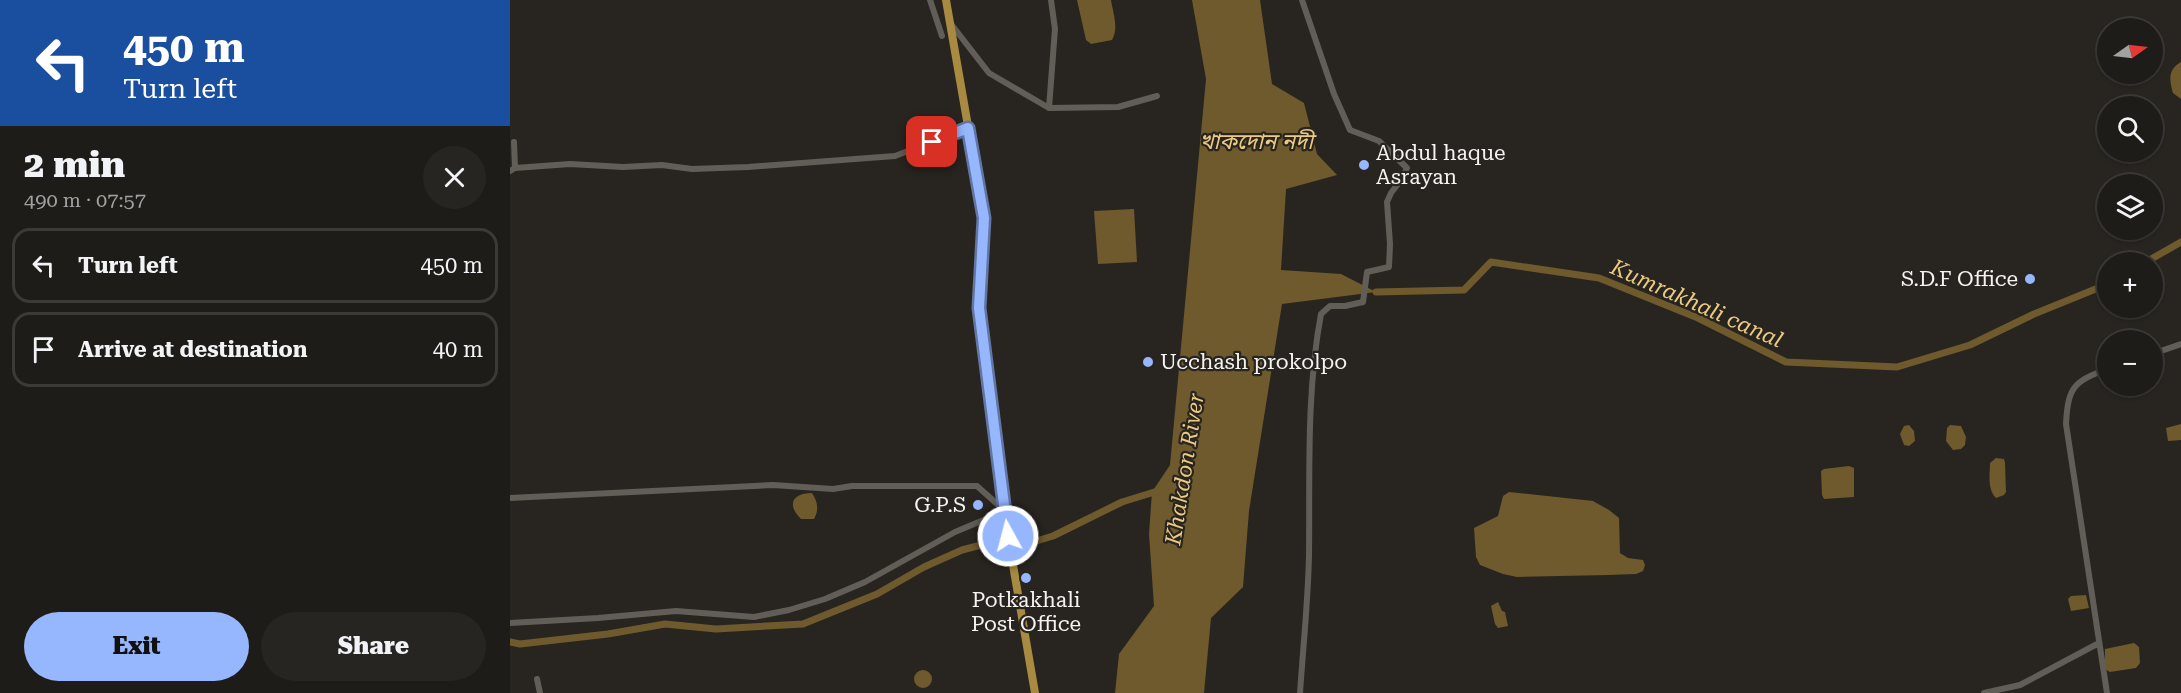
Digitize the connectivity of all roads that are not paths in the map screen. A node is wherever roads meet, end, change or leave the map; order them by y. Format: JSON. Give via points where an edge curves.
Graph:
{"nodes":[{"id":1,"x":930,"y":0,"type":"edge"},
{"id":2,"x":946,"y":0,"type":"edge"},
{"id":3,"x":1051,"y":0,"type":"edge"},
{"id":4,"x":1302,"y":0,"type":"edge"},
{"id":5,"x":948,"y":14,"type":"junction"},
{"id":6,"x":935,"y":17,"type":"junction"},
{"id":7,"x":950,"y":24,"type":"junction"},
{"id":8,"x":942,"y":36,"type":"dead end"},
{"id":9,"x":1157,"y":96,"type":"dead end"},
{"id":10,"x":1049,"y":108,"type":"junction"},
{"id":11,"x":968,"y":128,"type":"junction"},
{"id":12,"x":514,"y":142,"type":"dead end"},
{"id":13,"x":512,"y":170,"type":"edge"},
{"id":14,"x":2181,"y":344,"type":"edge"},
{"id":15,"x":2163,"y":350,"type":"edge"},
{"id":16,"x":2097,"y":373,"type":"edge"},
{"id":17,"x":510,"y":498,"type":"edge"},
{"id":18,"x":1005,"y":511,"type":"junction"},
{"id":19,"x":510,"y":624,"type":"edge"},
{"id":20,"x":2099,"y":644,"type":"junction"},
{"id":21,"x":537,"y":679,"type":"dead end"},
{"id":22,"x":540,"y":693,"type":"edge"},
{"id":23,"x":1035,"y":693,"type":"edge"},
{"id":24,"x":1300,"y":693,"type":"edge"},
{"id":25,"x":1984,"y":693,"type":"edge"},
{"id":26,"x":2107,"y":693,"type":"edge"}],
"edges":[{"from":1,"to":6,"type":"street"},
{"from":2,"to":5,"type":"main road"},
{"from":3,"to":10,"type":"street","via":[[1055,29]]},
{"from":4,"to":24,"type":"street","via":[[1350,130],[1379,141],[1407,168],[1387,202],[1389,267],[1367,272],[1363,302],[1330,306],[1321,314],[1312,391],[1309,558]]},
{"from":5,"to":6,"type":"street"},
{"from":5,"to":7,"type":"main road"},
{"from":6,"to":8,"type":"street"},
{"from":7,"to":10,"type":"street","via":[[989,73]]},
{"from":7,"to":11,"type":"main road"},
{"from":9,"to":10,"type":"street","via":[[1118,107]]},
{"from":11,"to":13,"type":"street","via":[[895,156],[748,167],[570,164]]},
{"from":11,"to":18,"type":"main road","via":[[984,218],[979,308]]},
{"from":12,"to":13,"type":"street"},
{"from":14,"to":15,"type":"street"},
{"from":16,"to":20,"type":"street","via":[[2073,388],[2066,424]]},
{"from":17,"to":18,"type":"street","via":[[773,485],[833,489],[977,486]]},
{"from":18,"to":19,"type":"street","via":[[945,537],[865,582],[789,610],[754,617],[676,611]]},
{"from":18,"to":23,"type":"main road"},
{"from":20,"to":25,"type":"street","via":[[2020,685]]},
{"from":20,"to":26,"type":"street"},
{"from":21,"to":22,"type":"street"}]}
